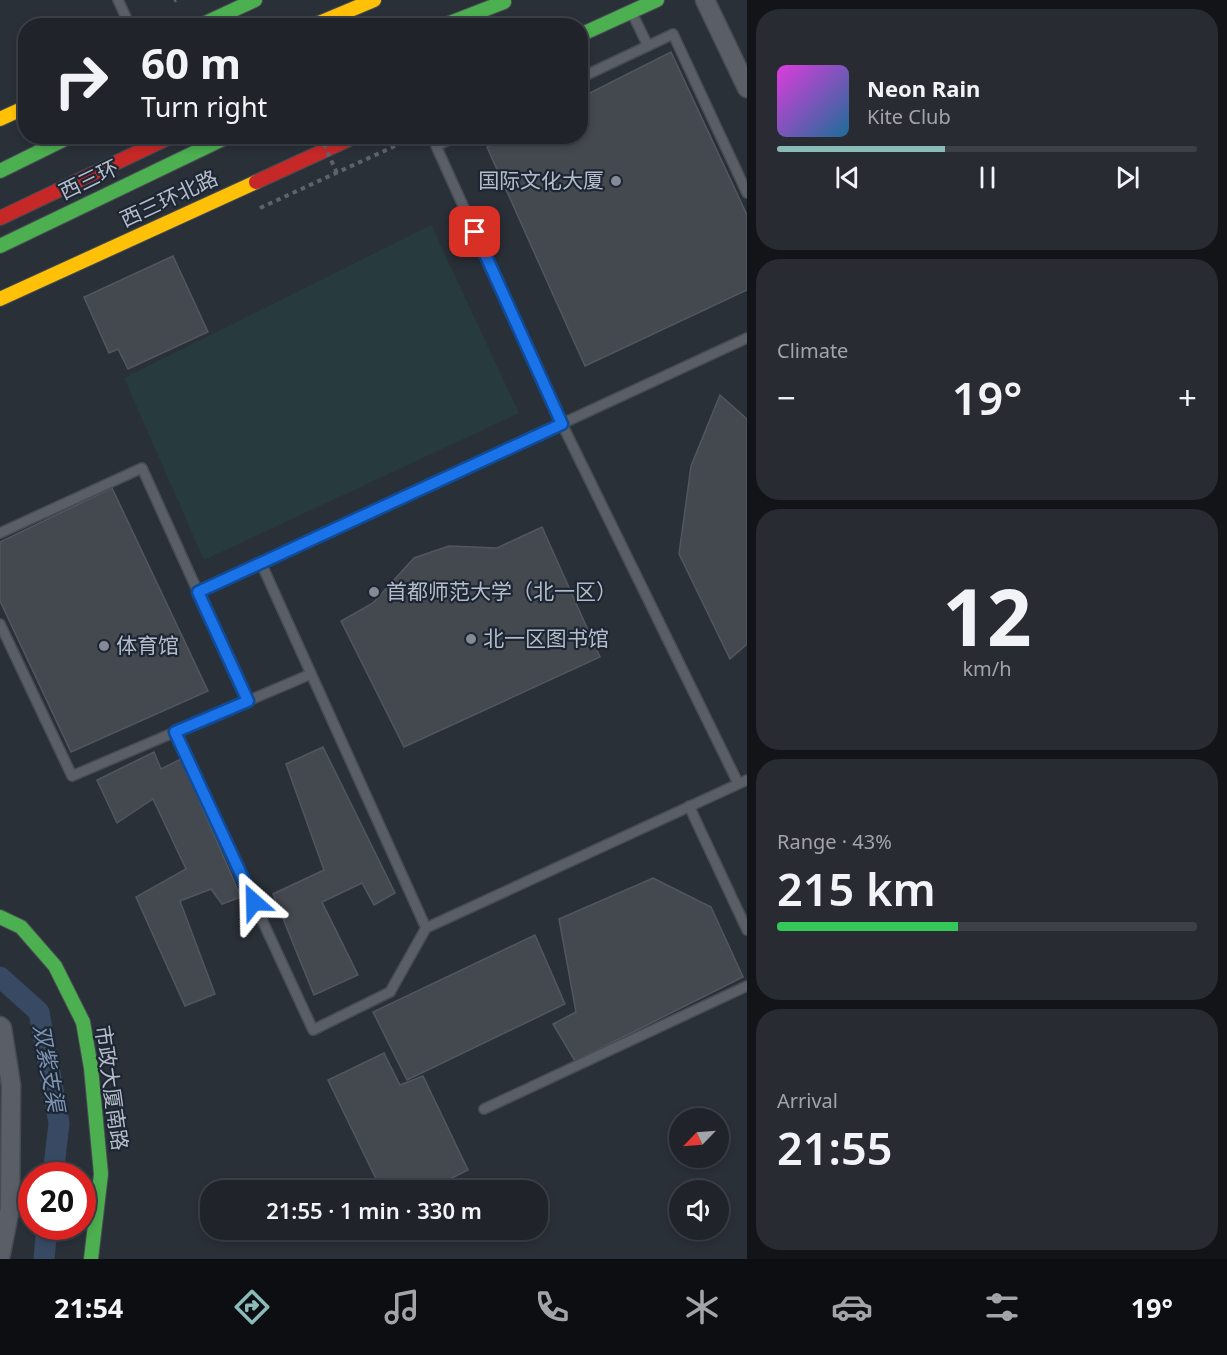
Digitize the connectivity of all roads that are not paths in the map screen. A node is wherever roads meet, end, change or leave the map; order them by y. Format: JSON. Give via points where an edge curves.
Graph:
{"nodes":[{"id":1,"x":118,"y":0,"type":"edge"},
{"id":2,"x":255,"y":0,"type":"edge"},
{"id":3,"x":657,"y":0,"type":"edge"},
{"id":4,"x":705,"y":0,"type":"edge"},
{"id":5,"x":506,"y":1,"type":"edge"},
{"id":6,"x":376,"y":8,"type":"edge"},
{"id":7,"x":632,"y":12,"type":"junction"},
{"id":8,"x":126,"y":18,"type":"edge"},
{"id":9,"x":216,"y":18,"type":"edge"},
{"id":10,"x":340,"y":18,"type":"edge"},
{"id":11,"x":462,"y":18,"type":"edge"},
{"id":12,"x":471,"y":18,"type":"edge"},
{"id":13,"x":588,"y":31,"type":"edge"},
{"id":14,"x":648,"y":46,"type":"junction"},
{"id":15,"x":588,"y":74,"type":"edge"},
{"id":16,"x":747,"y":88,"type":"edge"},
{"id":17,"x":18,"y":111,"type":"edge"},
{"id":18,"x":0,"y":119,"type":"edge"},
{"id":19,"x":55,"y":144,"type":"edge"},
{"id":20,"x":154,"y":144,"type":"edge"},
{"id":21,"x":212,"y":144,"type":"edge"},
{"id":22,"x":339,"y":144,"type":"edge"},
{"id":23,"x":440,"y":144,"type":"edge"},
{"id":24,"x":0,"y":171,"type":"edge"},
{"id":25,"x":747,"y":193,"type":"edge"},
{"id":26,"x":0,"y":218,"type":"edge"},
{"id":27,"x":0,"y":246,"type":"edge"},
{"id":28,"x":0,"y":299,"type":"edge"},
{"id":29,"x":747,"y":338,"type":"edge"},
{"id":30,"x":562,"y":424,"type":"junction"},
{"id":31,"x":0,"y":533,"type":"edge"},
{"id":32,"x":261,"y":563,"type":"junction"},
{"id":33,"x":198,"y":592,"type":"junction"},
{"id":34,"x":0,"y":624,"type":"edge"},
{"id":35,"x":311,"y":674,"type":"junction"},
{"id":36,"x":248,"y":701,"type":"junction"},
{"id":37,"x":175,"y":732,"type":"junction"},
{"id":38,"x":743,"y":782,"type":"edge"},
{"id":39,"x":689,"y":806,"type":"junction"},
{"id":40,"x":0,"y":917,"type":"edge"},
{"id":41,"x":426,"y":928,"type":"junction"},
{"id":42,"x":747,"y":930,"type":"edge"},
{"id":43,"x":747,"y":986,"type":"edge"},
{"id":44,"x":0,"y":1026,"type":"edge"},
{"id":45,"x":484,"y":1109,"type":"dead end"},
{"id":46,"x":0,"y":1258,"type":"edge"},
{"id":47,"x":91,"y":1259,"type":"edge"}],
"edges":[{"from":1,"to":8,"type":"lane"},
{"from":2,"to":9,"type":"main road"},
{"from":3,"to":7,"type":"main road"},
{"from":4,"to":16,"type":"street"},
{"from":5,"to":11,"type":"main road"},
{"from":5,"to":12,"type":"main road"},
{"from":6,"to":10,"type":"main road"},
{"from":7,"to":13,"type":"main road"},
{"from":7,"to":14,"type":"lane"},
{"from":14,"to":15,"type":"lane"},
{"from":14,"to":25,"type":"lane","via":[[673,34]]},
{"from":17,"to":18,"type":"main road"},
{"from":19,"to":24,"type":"main road"},
{"from":20,"to":26,"type":"main road"},
{"from":21,"to":27,"type":"main road","name":"西三环"},
{"from":22,"to":28,"type":"main road","name":"西三环北路"},
{"from":23,"to":30,"type":"lane","via":[[436,146]]},
{"from":29,"to":30,"type":"lane"},
{"from":30,"to":32,"type":"lane"},
{"from":30,"to":38,"type":"lane"},
{"from":31,"to":33,"type":"lane","via":[[142,468]]},
{"from":32,"to":33,"type":"lane"},
{"from":32,"to":35,"type":"lane"},
{"from":33,"to":36,"type":"lane"},
{"from":34,"to":37,"type":"lane","via":[[72,776]]},
{"from":35,"to":36,"type":"lane"},
{"from":35,"to":41,"type":"lane"},
{"from":36,"to":37,"type":"lane"},
{"from":37,"to":41,"type":"lane","via":[[313,1030],[390,992]]},
{"from":38,"to":39,"type":"lane"},
{"from":39,"to":41,"type":"lane"},
{"from":39,"to":42,"type":"lane"},
{"from":40,"to":47,"type":"main road","name":"市政大厦南路","via":[[21,927],[55,966],[83,1022],[101,1174]]},
{"from":43,"to":45,"type":"lane"},
{"from":44,"to":46,"type":"street","via":[[11,1085],[10,1208]]}]}
